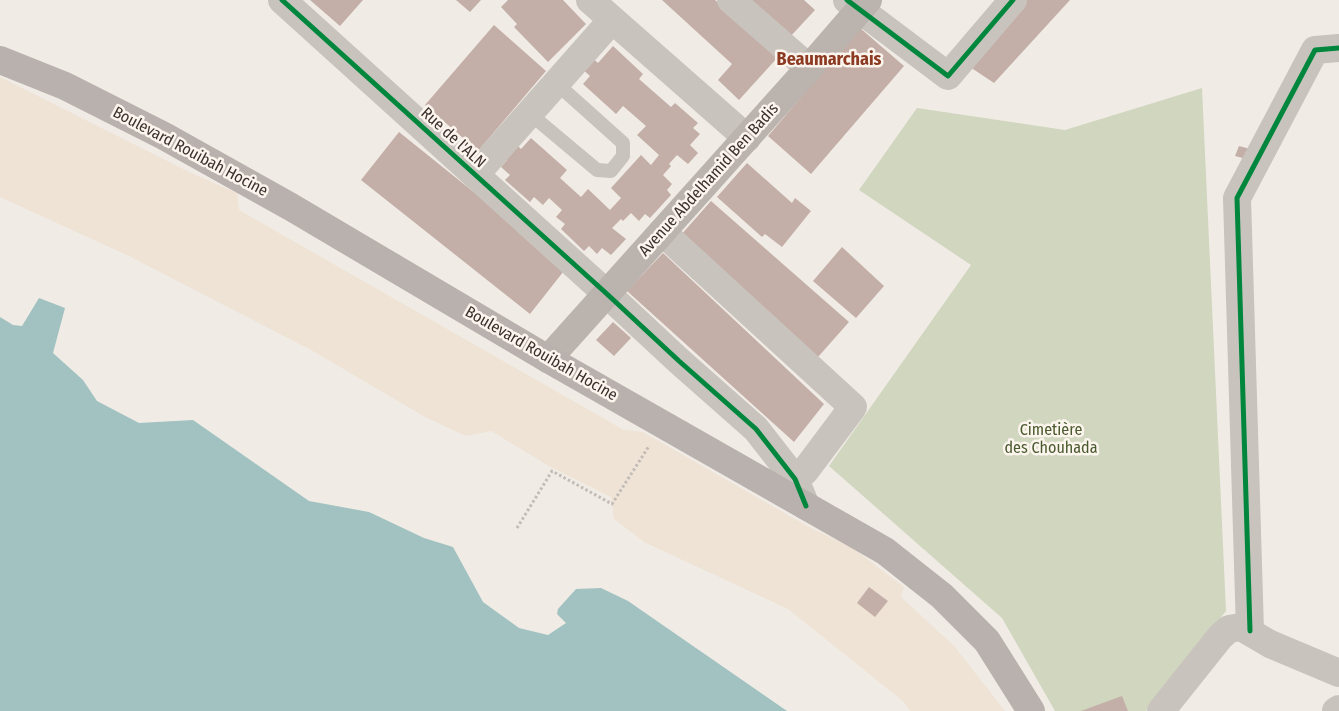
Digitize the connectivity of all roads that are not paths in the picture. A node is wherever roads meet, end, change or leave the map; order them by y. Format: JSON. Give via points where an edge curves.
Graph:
{"nodes":[{"id":1,"x":282,"y":0,"type":"edge"},
{"id":2,"x":590,"y":0,"type":"edge"},
{"id":3,"x":731,"y":0,"type":"edge"},
{"id":4,"x":1013,"y":0,"type":"edge"},
{"id":5,"x":858,"y":3,"type":"edge"},
{"id":6,"x":612,"y":20,"type":"junction"},
{"id":7,"x":1339,"y":48,"type":"edge"},
{"id":8,"x":0,"y":60,"type":"edge"},
{"id":9,"x":809,"y":68,"type":"junction"},
{"id":10,"x":556,"y":83,"type":"junction"},
{"id":11,"x":530,"y":113,"type":"junction"},
{"id":12,"x":747,"y":138,"type":"junction"},
{"id":13,"x":475,"y":175,"type":"junction"},
{"id":14,"x":662,"y":232,"type":"junction"},
{"id":15,"x":607,"y":294,"type":"junction"},
{"id":16,"x":548,"y":359,"type":"junction"},
{"id":17,"x":794,"y":479,"type":"junction"},
{"id":18,"x":806,"y":506,"type":"junction"},
{"id":19,"x":1250,"y":631,"type":"junction"},
{"id":20,"x":1339,"y":674,"type":"edge"},
{"id":21,"x":1031,"y":711,"type":"edge"},
{"id":22,"x":1161,"y":711,"type":"edge"}],
"edges":[{"from":1,"to":13,"type":"street","name":"Rue de l'ALN"},
{"from":2,"to":6,"type":"street"},
{"from":3,"to":9,"type":"street"},
{"from":4,"to":5,"type":"street","via":[[948,76]]},
{"from":5,"to":9,"type":"main road","name":"Avenue Abdelhamid Ben Badis"},
{"from":6,"to":10,"type":"street"},
{"from":6,"to":12,"type":"street"},
{"from":7,"to":19,"type":"street","via":[[1314,50],[1237,198]]},
{"from":8,"to":16,"type":"main road","name":"Boulevard Rouibah Hocine","via":[[65,86],[164,136]]},
{"from":9,"to":12,"type":"main road","name":"Avenue Abdelhamid Ben Badis"},
{"from":10,"to":11,"type":"street"},
{"from":10,"to":11,"type":"lane","via":[[623,143],[624,156],[611,171],[597,170]]},
{"from":11,"to":13,"type":"street"},
{"from":12,"to":14,"type":"main road","name":"Avenue Abdelhamid Ben Badis"},
{"from":13,"to":15,"type":"street","name":"Rue de l'ALN"},
{"from":14,"to":15,"type":"main road","name":"Avenue Abdelhamid Ben Badis"},
{"from":14,"to":17,"type":"street","via":[[853,407],[805,471]]},
{"from":15,"to":16,"type":"main road","name":"Avenue Abdelhamid Ben Badis"},
{"from":15,"to":17,"type":"street","name":"Rue de l'ALN","via":[[756,429]]},
{"from":16,"to":18,"type":"main road","name":"Boulevard Rouibah Hocine"},
{"from":17,"to":18,"type":"street","name":"Rue de l'ALN"},
{"from":18,"to":21,"type":"main road","name":"Boulevard Rouibah Hocine","via":[[884,551],[942,596],[987,641]]},
{"from":19,"to":20,"type":"street","via":[[1270,644]]},
{"from":19,"to":22,"type":"street","via":[[1237,627],[1229,629]]}]}
